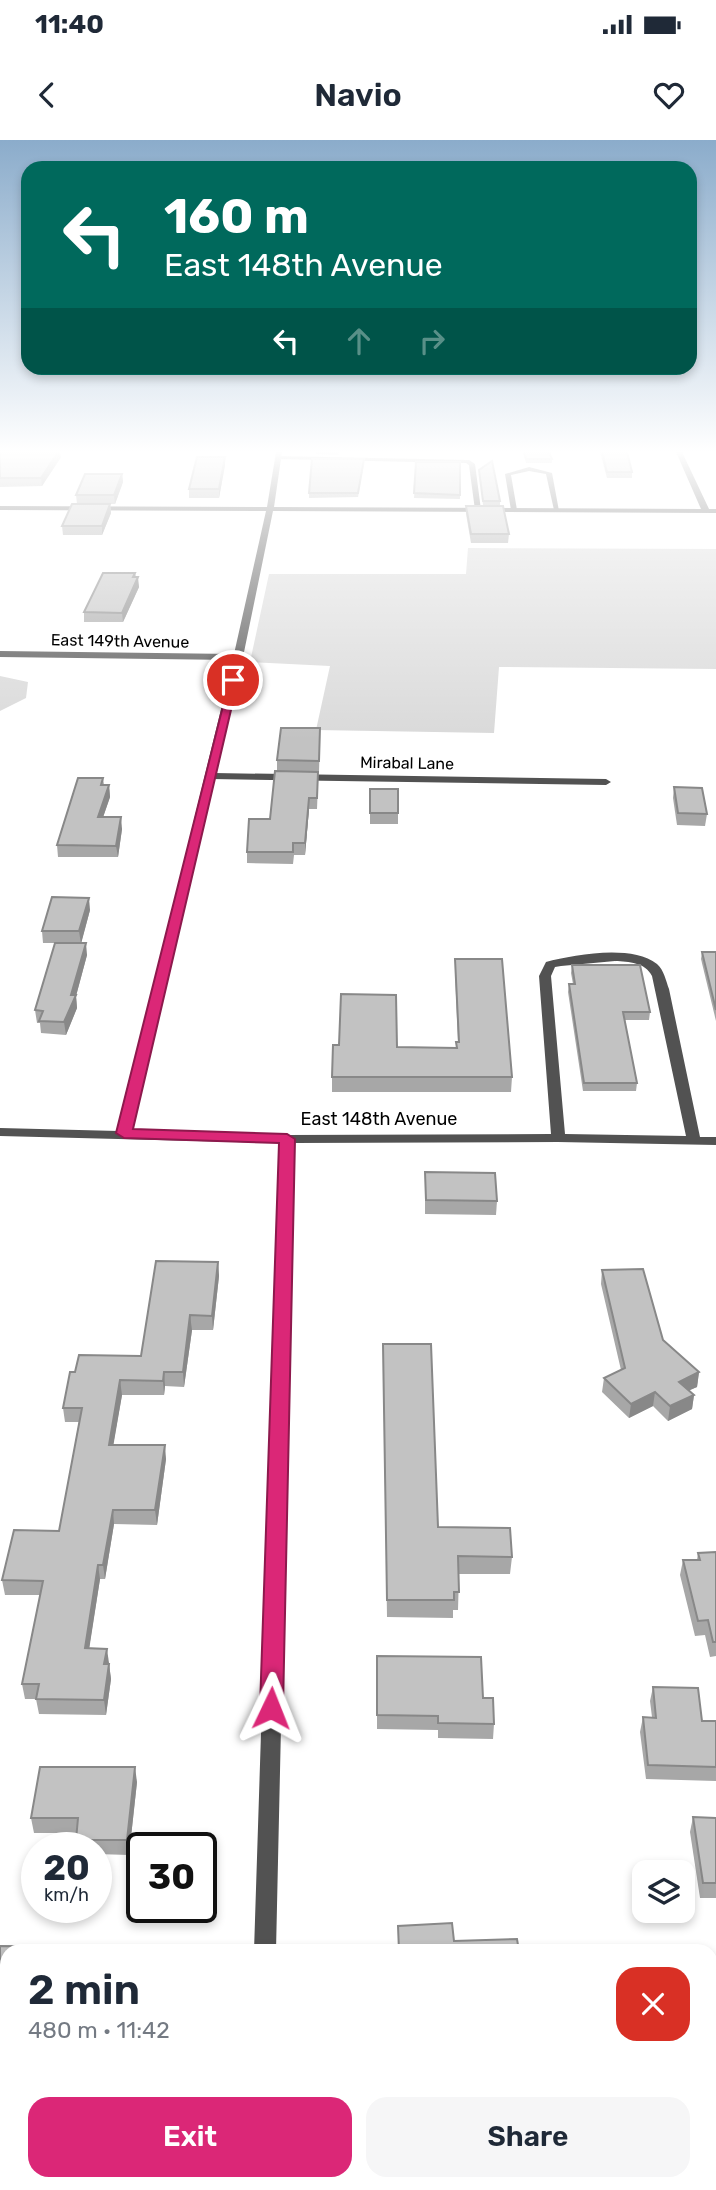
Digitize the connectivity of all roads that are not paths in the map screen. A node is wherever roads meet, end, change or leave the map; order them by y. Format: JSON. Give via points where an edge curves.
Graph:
{"nodes":[{"id":1,"x":263,"y":548,"type":"edge"},
{"id":2,"x":0,"y":654,"type":"edge"},
{"id":3,"x":239,"y":656,"type":"junction"},
{"id":4,"x":208,"y":776,"type":"junction"},
{"id":5,"x":606,"y":782,"type":"dead end"},
{"id":6,"x":0,"y":1132,"type":"edge"},
{"id":7,"x":124,"y":1133,"type":"junction"},
{"id":8,"x":558,"y":1138,"type":"junction"},
{"id":9,"x":287,"y":1139,"type":"junction"},
{"id":10,"x":694,"y":1141,"type":"junction"},
{"id":11,"x":716,"y":1141,"type":"edge"},
{"id":12,"x":265,"y":1944,"type":"edge"}],
"edges":[{"from":1,"to":3,"type":"street"},
{"from":2,"to":3,"type":"street","name":"East 149th Avenue"},
{"from":3,"to":4,"type":"street"},
{"from":4,"to":5,"type":"street","name":"Mirabal Lane"},
{"from":4,"to":7,"type":"street"},
{"from":6,"to":7,"type":"street","name":"East 148th Avenue"},
{"from":7,"to":9,"type":"street","name":"East 148th Avenue"},
{"from":8,"to":9,"type":"street","name":"East 148th Avenue"},
{"from":8,"to":10,"type":"street","name":"East 148th Avenue"},
{"from":8,"to":10,"type":"street","via":[[545,976],[550,965],[613,958],[655,969]]},
{"from":9,"to":12,"type":"street"},
{"from":10,"to":11,"type":"street","name":"East 148th Avenue"}]}
